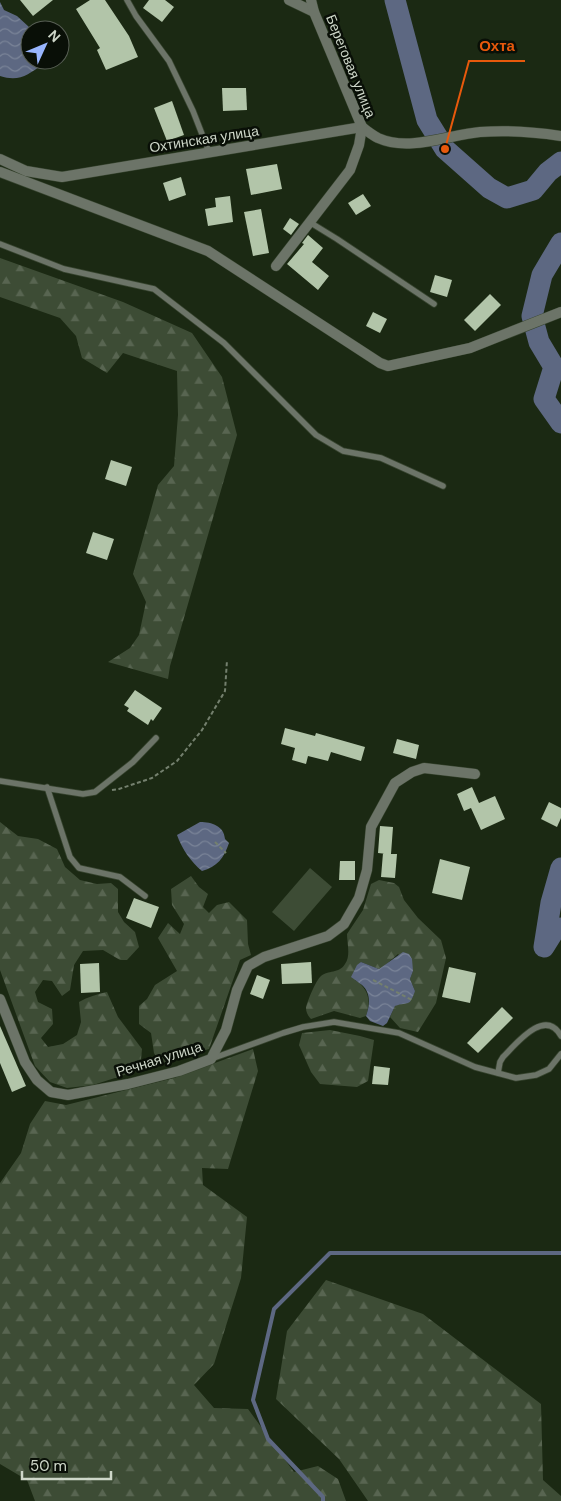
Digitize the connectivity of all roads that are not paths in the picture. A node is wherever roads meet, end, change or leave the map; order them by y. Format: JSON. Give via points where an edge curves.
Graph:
{"nodes":[{"id":1,"x":127,"y":0,"type":"edge"},
{"id":2,"x":289,"y":0,"type":"edge"},
{"id":3,"x":311,"y":0,"type":"edge"},
{"id":4,"x":314,"y":12,"type":"junction"},
{"id":5,"x":362,"y":127,"type":"junction"},
{"id":6,"x":561,"y":136,"type":"edge"},
{"id":7,"x":209,"y":152,"type":"junction"},
{"id":8,"x":0,"y":159,"type":"edge"},
{"id":9,"x":0,"y":172,"type":"edge"},
{"id":10,"x":311,"y":223,"type":"junction"},
{"id":11,"x":0,"y":244,"type":"edge"},
{"id":12,"x":276,"y":266,"type":"dead end"},
{"id":13,"x":434,"y":304,"type":"dead end"},
{"id":14,"x":561,"y":312,"type":"edge"},
{"id":15,"x":443,"y":486,"type":"dead end"},
{"id":16,"x":156,"y":738,"type":"dead end"},
{"id":17,"x":475,"y":774,"type":"dead end"},
{"id":18,"x":0,"y":781,"type":"edge"},
{"id":19,"x":46,"y":788,"type":"junction"},
{"id":20,"x":145,"y":896,"type":"dead end"},
{"id":21,"x":0,"y":999,"type":"edge"},
{"id":22,"x":561,"y":1036,"type":"edge"},
{"id":23,"x":561,"y":1054,"type":"edge"},
{"id":24,"x":211,"y":1059,"type":"junction"},
{"id":25,"x":498,"y":1073,"type":"junction"}],
"edges":[{"from":1,"to":7,"type":"lane","via":[[169,61]]},
{"from":2,"to":4,"type":"street"},
{"from":3,"to":4,"type":"street","name":"Береговая улица"},
{"from":4,"to":5,"type":"street","name":"Береговая улица"},
{"from":5,"to":6,"type":"street","via":[[378,138],[412,144],[483,132]]},
{"from":5,"to":7,"type":"street","name":"Охтинская улица"},
{"from":5,"to":10,"type":"street","name":"Береговая улица","via":[[350,170]]},
{"from":7,"to":8,"type":"street","name":"Охтинская улица","via":[[62,177],[26,171]]},
{"from":9,"to":14,"type":"street","via":[[208,251],[388,366],[470,348]]},
{"from":10,"to":12,"type":"street","name":"Береговая улица"},
{"from":10,"to":13,"type":"lane"},
{"from":11,"to":15,"type":"lane","via":[[64,270],[154,289],[224,343],[316,435],[343,452],[381,458]]},
{"from":16,"to":19,"type":"lane","via":[[134,762],[95,792],[84,794]]},
{"from":17,"to":24,"type":"street","name":"Речная улица","via":[[424,768],[395,783],[371,827],[367,870],[359,898],[344,924],[328,936],[264,957],[248,966],[226,1030]]},
{"from":18,"to":19,"type":"lane"},
{"from":19,"to":20,"type":"lane","via":[[70,857],[79,868],[120,877]]},
{"from":21,"to":24,"type":"street","name":"Речная улица","via":[[25,1062],[37,1080],[52,1092],[68,1095],[128,1084]]},
{"from":22,"to":25,"type":"lane","via":[[552,1027],[536,1027],[503,1057]]},
{"from":23,"to":25,"type":"lane","via":[[549,1068],[536,1075],[516,1078]]},
{"from":24,"to":25,"type":"lane","via":[[302,1027],[334,1022],[399,1033],[474,1067]]}]}
